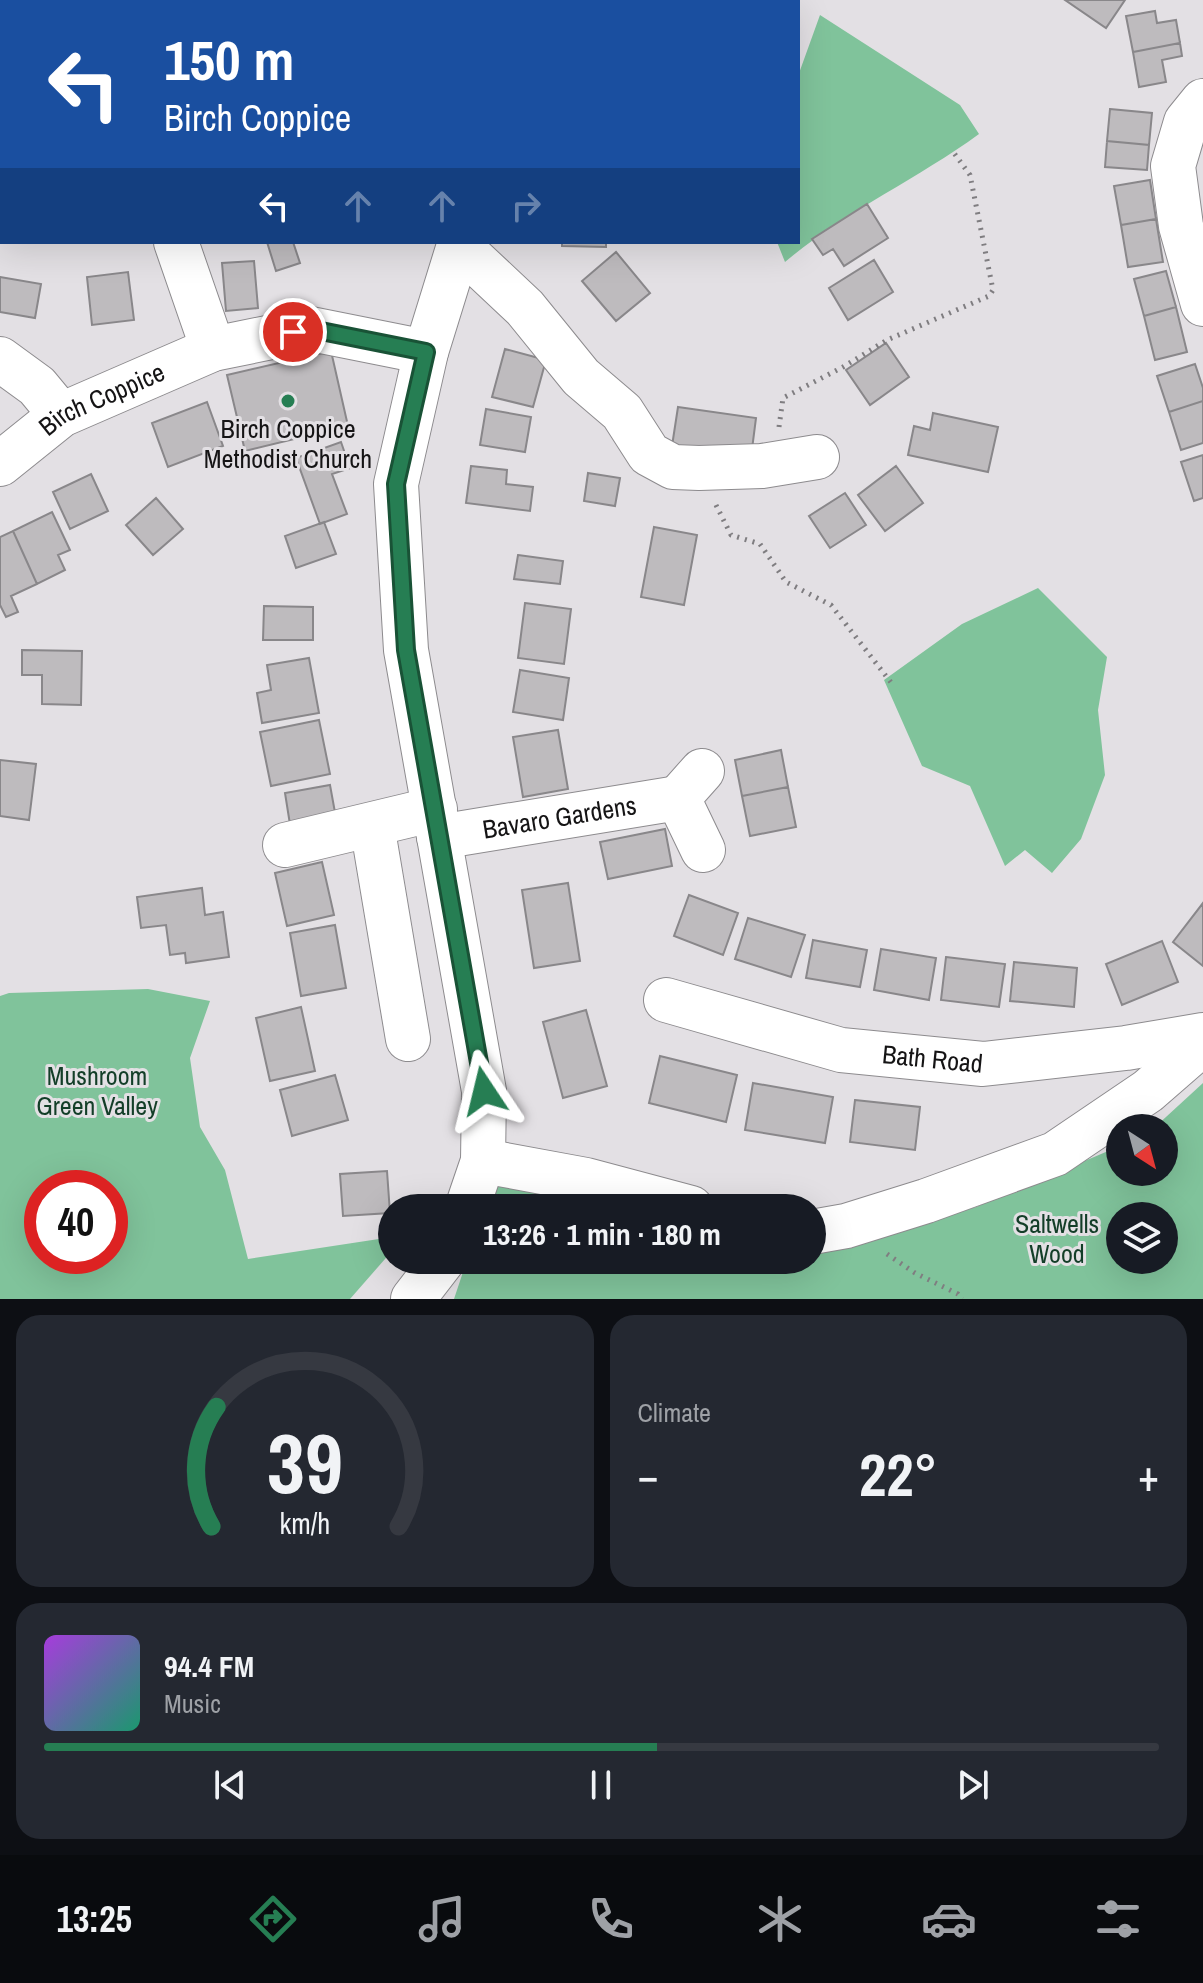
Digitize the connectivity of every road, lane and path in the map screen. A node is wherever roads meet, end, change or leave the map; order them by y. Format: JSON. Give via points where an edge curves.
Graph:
{"nodes":[{"id":1,"x":1203,"y":101,"type":"edge"},
{"id":2,"x":954,"y":153,"type":"dead end"},
{"id":3,"x":177,"y":244,"type":"edge"},
{"id":4,"x":460,"y":244,"type":"edge"},
{"id":5,"x":1203,"y":304,"type":"edge"},
{"id":6,"x":213,"y":349,"type":"junction"},
{"id":7,"x":426,"y":352,"type":"junction"},
{"id":8,"x":0,"y":359,"type":"edge"},
{"id":9,"x":61,"y":415,"type":"junction"},
{"id":10,"x":817,"y":457,"type":"dead end"},
{"id":11,"x":0,"y":464,"type":"edge"},
{"id":12,"x":775,"y":464,"type":"junction"},
{"id":13,"x":699,"y":468,"type":"junction"},
{"id":14,"x":893,"y":685,"type":"dead end"},
{"id":15,"x":437,"y":823,"type":"junction"},
{"id":16,"x":372,"y":825,"type":"junction"},
{"id":17,"x":285,"y":845,"type":"dead end"},
{"id":18,"x":703,"y":850,"type":"dead end"},
{"id":19,"x":666,"y":1000,"type":"dead end"},
{"id":20,"x":1203,"y":1035,"type":"edge"},
{"id":21,"x":408,"y":1039,"type":"dead end"},
{"id":22,"x":1203,"y":1043,"type":"edge"},
{"id":23,"x":483,"y":1161,"type":"junction"},
{"id":24,"x":472,"y":1194,"type":"edge"},
{"id":25,"x":638,"y":1194,"type":"edge"},
{"id":26,"x":829,"y":1229,"type":"edge"},
{"id":27,"x":432,"y":1274,"type":"edge"},
{"id":28,"x":413,"y":1299,"type":"edge"},
{"id":29,"x":962,"y":1299,"type":"edge"}],
"edges":[{"from":1,"to":5,"type":"street","via":[[1186,122],[1173,166],[1181,226]]},
{"from":2,"to":12,"type":"path","via":[[970,175],[993,290],[887,340],[783,398]]},
{"from":3,"to":6,"type":"street"},
{"from":4,"to":7,"type":"street"},
{"from":4,"to":13,"type":"street","via":[[525,308],[581,377],[622,412],[649,454],[673,467]]},
{"from":6,"to":7,"type":"street","name":"Birch Coppice","via":[[311,329]]},
{"from":6,"to":9,"type":"street","name":"Birch Coppice"},
{"from":7,"to":15,"type":"street","via":[[396,484],[406,650]]},
{"from":8,"to":9,"type":"street","via":[[37,386]]},
{"from":9,"to":11,"type":"street","name":"Birch Coppice"},
{"from":10,"to":12,"type":"street"},
{"from":12,"to":13,"type":"street"},
{"from":13,"to":14,"type":"path","via":[[731,535],[760,544],[786,582],[831,605]]},
{"from":15,"to":16,"type":"street","name":"Bavaro Gardens"},
{"from":15,"to":18,"type":"street","name":"Bavaro Gardens","via":[[690,784]]},
{"from":15,"to":23,"type":"street","via":[[484,1091]]},
{"from":16,"to":17,"type":"street","name":"Bavaro Gardens"},
{"from":16,"to":21,"type":"street"},
{"from":19,"to":20,"type":"street","name":"Bath Road","via":[[841,1050],[983,1064]]},
{"from":22,"to":26,"type":"street","via":[[1148,1091],[1055,1154]]},
{"from":23,"to":24,"type":"street"},
{"from":23,"to":25,"type":"street"},
{"from":26,"to":29,"type":"path"},
{"from":27,"to":28,"type":"street"}]}
